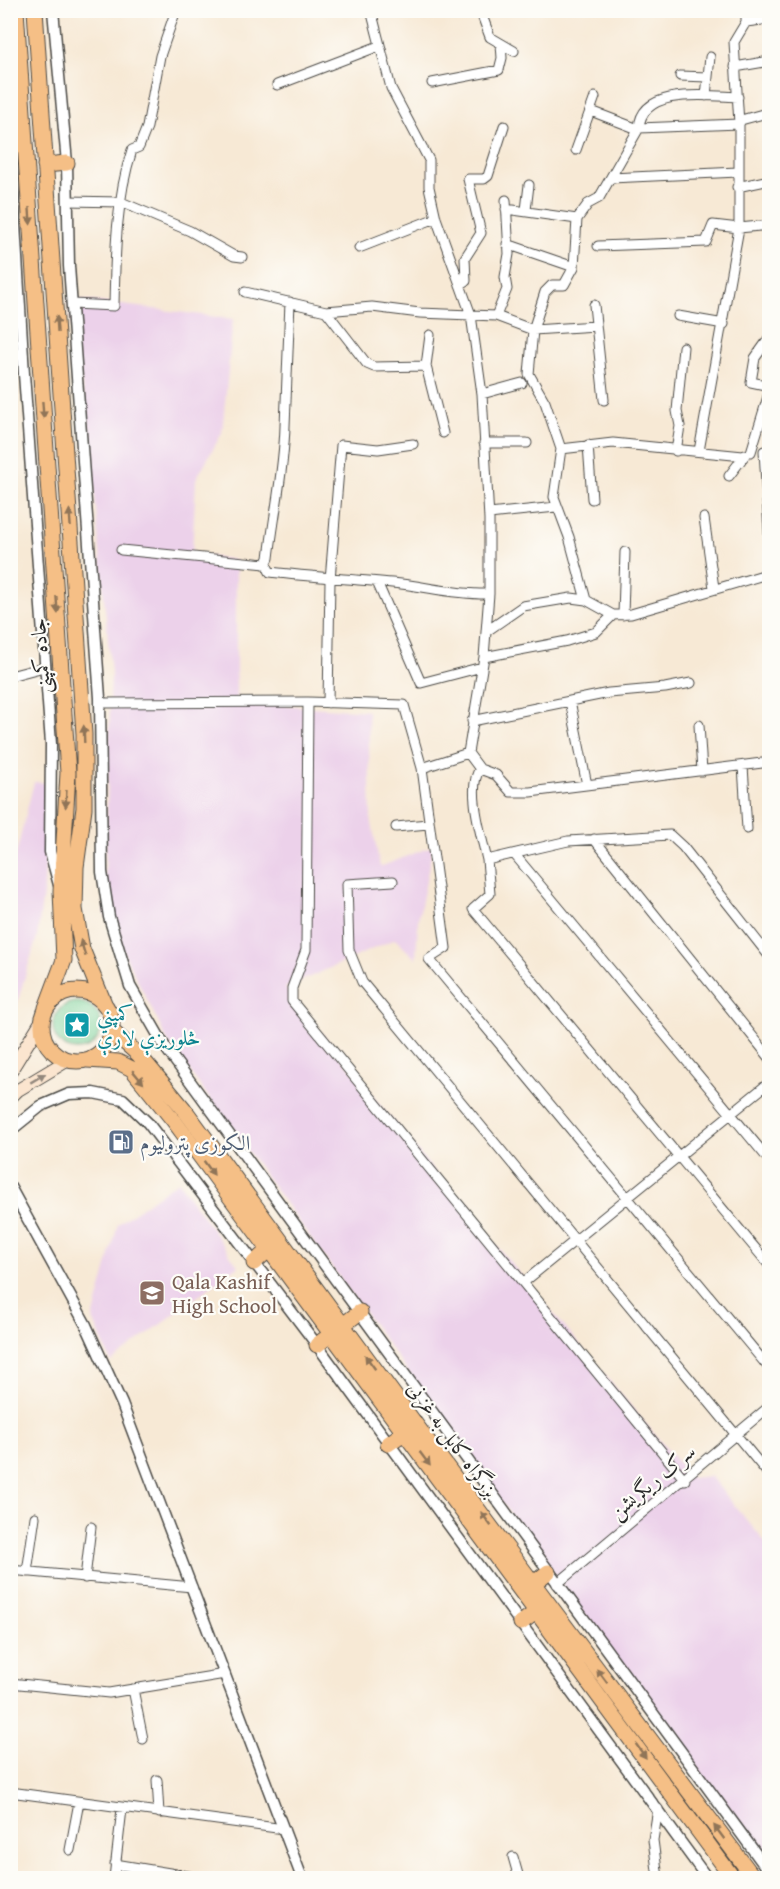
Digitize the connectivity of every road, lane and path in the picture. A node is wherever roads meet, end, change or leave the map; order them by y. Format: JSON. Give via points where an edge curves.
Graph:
{"nodes":[{"id":1,"x":16,"y":10,"type":"edge"},
{"id":2,"x":35,"y":10,"type":"edge"},
{"id":3,"x":53,"y":10,"type":"edge"},
{"id":4,"x":176,"y":10,"type":"edge"},
{"id":5,"x":480,"y":10,"type":"edge"},
{"id":6,"x":746,"y":10,"type":"edge"},
{"id":7,"x":369,"y":11,"type":"edge"},
{"id":8,"x":770,"y":20,"type":"edge"},
{"id":9,"x":746,"y":22,"type":"junction"},
{"id":10,"x":501,"y":44,"type":"junction"},
{"id":11,"x":379,"y":46,"type":"junction"},
{"id":12,"x":514,"y":51,"type":"dead end"},
{"id":13,"x":710,"y":57,"type":"dead end"},
{"id":14,"x":770,"y":61,"type":"edge"},
{"id":15,"x":735,"y":67,"type":"junction"},
{"id":16,"x":680,"y":76,"type":"dead end"},
{"id":17,"x":708,"y":77,"type":"junction"},
{"id":18,"x":432,"y":84,"type":"dead end"},
{"id":19,"x":276,"y":85,"type":"dead end"},
{"id":20,"x":706,"y":96,"type":"junction"},
{"id":21,"x":595,"y":97,"type":"dead end"},
{"id":22,"x":738,"y":97,"type":"junction"},
{"id":23,"x":591,"y":111,"type":"junction"},
{"id":24,"x":770,"y":112,"type":"edge"},
{"id":25,"x":739,"y":124,"type":"junction"},
{"id":26,"x":504,"y":126,"type":"dead end"},
{"id":27,"x":638,"y":128,"type":"junction"},
{"id":28,"x":10,"y":141,"type":"edge"},
{"id":29,"x":576,"y":150,"type":"dead end"},
{"id":30,"x":68,"y":163,"type":"junction"},
{"id":31,"x":45,"y":165,"type":"junction"},
{"id":32,"x":738,"y":172,"type":"junction"},
{"id":33,"x":611,"y":178,"type":"junction"},
{"id":34,"x":770,"y":180,"type":"edge"},
{"id":35,"x":529,"y":185,"type":"dead end"},
{"id":36,"x":738,"y":187,"type":"junction"},
{"id":37,"x":68,"y":201,"type":"junction"},
{"id":38,"x":121,"y":202,"type":"junction"},
{"id":39,"x":13,"y":210,"type":"edge"},
{"id":40,"x":526,"y":210,"type":"junction"},
{"id":41,"x":436,"y":218,"type":"junction"},
{"id":42,"x":577,"y":219,"type":"junction"},
{"id":43,"x":770,"y":225,"type":"edge"},
{"id":44,"x":739,"y":228,"type":"junction"},
{"id":45,"x":507,"y":244,"type":"junction"},
{"id":46,"x":598,"y":246,"type":"dead end"},
{"id":47,"x":359,"y":248,"type":"dead end"},
{"id":48,"x":242,"y":257,"type":"dead end"},
{"id":49,"x":574,"y":267,"type":"junction"},
{"id":50,"x":460,"y":285,"type":"junction"},
{"id":51,"x":246,"y":292,"type":"dead end"},
{"id":52,"x":290,"y":302,"type":"junction"},
{"id":53,"x":72,"y":304,"type":"junction"},
{"id":54,"x":594,"y":305,"type":"dead end"},
{"id":55,"x":326,"y":311,"type":"junction"},
{"id":56,"x":471,"y":315,"type":"junction"},
{"id":57,"x":496,"y":316,"type":"junction"},
{"id":58,"x":678,"y":316,"type":"dead end"},
{"id":59,"x":16,"y":319,"type":"edge"},
{"id":60,"x":724,"y":324,"type":"junction"},
{"id":61,"x":596,"y":326,"type":"junction"},
{"id":62,"x":533,"y":330,"type":"junction"},
{"id":63,"x":430,"y":335,"type":"dead end"},
{"id":64,"x":770,"y":337,"type":"edge"},
{"id":65,"x":683,"y":348,"type":"dead end"},
{"id":66,"x":23,"y":354,"type":"junction"},
{"id":67,"x":10,"y":356,"type":"edge"},
{"id":68,"x":426,"y":366,"type":"junction"},
{"id":69,"x":522,"y":383,"type":"dead end"},
{"id":70,"x":770,"y":388,"type":"edge"},
{"id":71,"x":482,"y":394,"type":"junction"},
{"id":72,"x":604,"y":400,"type":"dead end"},
{"id":73,"x":443,"y":433,"type":"dead end"},
{"id":74,"x":484,"y":443,"type":"junction"},
{"id":75,"x":527,"y":443,"type":"dead end"},
{"id":76,"x":413,"y":444,"type":"dead end"},
{"id":77,"x":588,"y":445,"type":"junction"},
{"id":78,"x":561,"y":449,"type":"junction"},
{"id":79,"x":676,"y":451,"type":"junction"},
{"id":80,"x":699,"y":451,"type":"junction"},
{"id":81,"x":767,"y":451,"type":"edge"},
{"id":82,"x":747,"y":454,"type":"junction"},
{"id":83,"x":729,"y":476,"type":"dead end"},
{"id":84,"x":592,"y":500,"type":"dead end"},
{"id":85,"x":556,"y":507,"type":"junction"},
{"id":86,"x":489,"y":514,"type":"junction"},
{"id":87,"x":704,"y":518,"type":"dead end"},
{"id":88,"x":770,"y":548,"type":"edge"},
{"id":89,"x":121,"y":550,"type":"dead end"},
{"id":90,"x":625,"y":552,"type":"dead end"},
{"id":91,"x":266,"y":564,"type":"junction"},
{"id":92,"x":770,"y":573,"type":"edge"},
{"id":93,"x":330,"y":580,"type":"junction"},
{"id":94,"x":377,"y":582,"type":"junction"},
{"id":95,"x":714,"y":588,"type":"junction"},
{"id":96,"x":489,"y":594,"type":"junction"},
{"id":97,"x":586,"y":600,"type":"junction"},
{"id":98,"x":618,"y":615,"type":"junction"},
{"id":99,"x":487,"y":631,"type":"junction"},
{"id":100,"x":483,"y":662,"type":"junction"},
{"id":101,"x":44,"y":667,"type":"junction"},
{"id":102,"x":10,"y":676,"type":"edge"},
{"id":103,"x":691,"y":683,"type":"dead end"},
{"id":104,"x":570,"y":700,"type":"junction"},
{"id":105,"x":308,"y":702,"type":"junction"},
{"id":106,"x":328,"y":703,"type":"junction"},
{"id":107,"x":100,"y":704,"type":"junction"},
{"id":108,"x":472,"y":721,"type":"junction"},
{"id":109,"x":699,"y":725,"type":"dead end"},
{"id":110,"x":468,"y":753,"type":"junction"},
{"id":111,"x":762,"y":763,"type":"dead end"},
{"id":112,"x":742,"y":766,"type":"junction"},
{"id":113,"x":422,"y":768,"type":"junction"},
{"id":114,"x":480,"y":769,"type":"junction"},
{"id":115,"x":702,"y":771,"type":"junction"},
{"id":116,"x":587,"y":785,"type":"junction"},
{"id":117,"x":428,"y":824,"type":"junction"},
{"id":118,"x":396,"y":827,"type":"dead end"},
{"id":119,"x":747,"y":829,"type":"dead end"},
{"id":120,"x":594,"y":839,"type":"junction"},
{"id":121,"x":515,"y":855,"type":"junction"},
{"id":122,"x":487,"y":860,"type":"junction"},
{"id":123,"x":393,"y":881,"type":"dead end"},
{"id":124,"x":61,"y":891,"type":"junction"},
{"id":125,"x":770,"y":957,"type":"edge"},
{"id":126,"x":104,"y":1003,"type":"junction"},
{"id":127,"x":44,"y":1014,"type":"junction"},
{"id":128,"x":112,"y":1031,"type":"junction"},
{"id":129,"x":770,"y":1058,"type":"edge"},
{"id":130,"x":68,"y":1060,"type":"junction"},
{"id":131,"x":87,"y":1060,"type":"junction"},
{"id":132,"x":10,"y":1072,"type":"edge"},
{"id":133,"x":770,"y":1082,"type":"edge"},
{"id":134,"x":10,"y":1098,"type":"edge"},
{"id":135,"x":731,"y":1114,"type":"junction"},
{"id":136,"x":10,"y":1131,"type":"edge"},
{"id":137,"x":679,"y":1157,"type":"junction"},
{"id":138,"x":770,"y":1161,"type":"edge"},
{"id":139,"x":10,"y":1187,"type":"edge"},
{"id":140,"x":628,"y":1198,"type":"junction"},
{"id":141,"x":576,"y":1240,"type":"junction"},
{"id":142,"x":269,"y":1249,"type":"junction"},
{"id":143,"x":254,"y":1263,"type":"junction"},
{"id":144,"x":770,"y":1266,"type":"edge"},
{"id":145,"x":524,"y":1282,"type":"junction"},
{"id":146,"x":360,"y":1312,"type":"junction"},
{"id":147,"x":337,"y":1329,"type":"junction"},
{"id":148,"x":316,"y":1345,"type":"junction"},
{"id":149,"x":770,"y":1369,"type":"edge"},
{"id":150,"x":770,"y":1406,"type":"edge"},
{"id":151,"x":405,"y":1432,"type":"junction"},
{"id":152,"x":734,"y":1433,"type":"junction"},
{"id":153,"x":388,"y":1444,"type":"junction"},
{"id":154,"x":770,"y":1476,"type":"edge"},
{"id":155,"x":684,"y":1480,"type":"junction"},
{"id":156,"x":35,"y":1517,"type":"dead end"},
{"id":157,"x":91,"y":1527,"type":"dead end"},
{"id":158,"x":10,"y":1570,"type":"edge"},
{"id":159,"x":516,"y":1571,"type":"junction"},
{"id":160,"x":27,"y":1572,"type":"junction"},
{"id":161,"x":85,"y":1578,"type":"junction"},
{"id":162,"x":553,"y":1578,"type":"junction"},
{"id":163,"x":533,"y":1584,"type":"junction"},
{"id":164,"x":192,"y":1587,"type":"junction"},
{"id":165,"x":537,"y":1611,"type":"junction"},
{"id":166,"x":521,"y":1623,"type":"junction"},
{"id":167,"x":225,"y":1674,"type":"junction"},
{"id":168,"x":10,"y":1683,"type":"edge"},
{"id":169,"x":133,"y":1689,"type":"junction"},
{"id":170,"x":143,"y":1739,"type":"dead end"},
{"id":171,"x":157,"y":1780,"type":"dead end"},
{"id":172,"x":10,"y":1792,"type":"edge"},
{"id":173,"x":79,"y":1802,"type":"junction"},
{"id":174,"x":122,"y":1809,"type":"junction"},
{"id":175,"x":658,"y":1809,"type":"junction"},
{"id":176,"x":159,"y":1813,"type":"junction"},
{"id":177,"x":284,"y":1829,"type":"junction"},
{"id":178,"x":70,"y":1850,"type":"dead end"},
{"id":179,"x":513,"y":1857,"type":"dead end"},
{"id":180,"x":115,"y":1864,"type":"junction"},
{"id":181,"x":770,"y":1873,"type":"edge"},
{"id":182,"x":114,"y":1878,"type":"edge"},
{"id":183,"x":200,"y":1878,"type":"edge"},
{"id":184,"x":302,"y":1878,"type":"edge"},
{"id":185,"x":519,"y":1878,"type":"edge"},
{"id":186,"x":658,"y":1878,"type":"edge"},
{"id":187,"x":707,"y":1878,"type":"edge"},
{"id":188,"x":733,"y":1878,"type":"edge"},
{"id":189,"x":754,"y":1878,"type":"edge"}],
"edges":[{"from":1,"to":124,"type":"highway","name":"جاده کمپنی","one_way":true,"via":[[68,773]]},
{"from":2,"to":31,"type":"highway","name":"جاده کمپنی"},
{"from":3,"to":30,"type":"street"},
{"from":4,"to":38,"type":"street","via":[[160,56],[147,127],[139,147],[132,150]]},
{"from":5,"to":10,"type":"street","via":[[490,37]]},
{"from":6,"to":9,"type":"street"},
{"from":7,"to":11,"type":"street"},
{"from":8,"to":9,"type":"street"},
{"from":9,"to":15,"type":"street","via":[[734,42]]},
{"from":10,"to":12,"type":"street"},
{"from":10,"to":18,"type":"street","via":[[499,70]]},
{"from":11,"to":19,"type":"street"},
{"from":11,"to":41,"type":"street","via":[[391,88],[429,160],[429,187]]},
{"from":13,"to":17,"type":"street"},
{"from":14,"to":15,"type":"street"},
{"from":15,"to":22,"type":"street"},
{"from":16,"to":17,"type":"street"},
{"from":17,"to":20,"type":"street"},
{"from":20,"to":22,"type":"street"},
{"from":20,"to":27,"type":"street","via":[[681,96],[647,106]]},
{"from":21,"to":23,"type":"street"},
{"from":22,"to":25,"type":"street"},
{"from":23,"to":27,"type":"street"},
{"from":23,"to":29,"type":"street"},
{"from":24,"to":25,"type":"street","via":[[741,120]]},
{"from":25,"to":27,"type":"street"},
{"from":25,"to":32,"type":"street"},
{"from":26,"to":50,"type":"street","via":[[488,176],[468,180],[482,233],[465,258],[466,281]]},
{"from":27,"to":33,"type":"street"},
{"from":28,"to":39,"type":"street"},
{"from":30,"to":31,"type":"highway"},
{"from":30,"to":37,"type":"street"},
{"from":126,"to":31,"type":"highway","name":"جاده کمپنی","one_way":true,"via":[[82,949],[75,909],[84,808],[84,734]]},
{"from":32,"to":33,"type":"street"},
{"from":32,"to":36,"type":"street"},
{"from":33,"to":42,"type":"street","via":[[599,198],[588,204]]},
{"from":34,"to":36,"type":"street"},
{"from":35,"to":40,"type":"street"},
{"from":36,"to":44,"type":"street"},
{"from":37,"to":38,"type":"street"},
{"from":37,"to":53,"type":"street"},
{"from":38,"to":48,"type":"street"},
{"from":38,"to":53,"type":"street","via":[[114,306]]},
{"from":39,"to":59,"type":"street"},
{"from":40,"to":42,"type":"street"},
{"from":40,"to":45,"type":"street","via":[[506,204]]},
{"from":41,"to":47,"type":"street"},
{"from":41,"to":50,"type":"street"},
{"from":42,"to":49,"type":"street"},
{"from":43,"to":44,"type":"street"},
{"from":44,"to":46,"type":"street","via":[[713,225],[706,242]]},
{"from":44,"to":60,"type":"street"},
{"from":45,"to":49,"type":"street"},
{"from":45,"to":57,"type":"street","via":[[507,289]]},
{"from":49,"to":62,"type":"street","via":[[564,285],[552,285],[545,292]]},
{"from":50,"to":56,"type":"street"},
{"from":51,"to":52,"type":"street"},
{"from":52,"to":55,"type":"street"},
{"from":52,"to":91,"type":"street","via":[[285,427]]},
{"from":53,"to":107,"type":"street"},
{"from":54,"to":61,"type":"street"},
{"from":55,"to":56,"type":"street","via":[[372,307]]},
{"from":55,"to":68,"type":"street","via":[[367,364]]},
{"from":56,"to":57,"type":"street"},
{"from":56,"to":71,"type":"street"},
{"from":57,"to":62,"type":"street"},
{"from":58,"to":60,"type":"street"},
{"from":59,"to":66,"type":"street"},
{"from":60,"to":80,"type":"street"},
{"from":61,"to":62,"type":"street"},
{"from":61,"to":72,"type":"street"},
{"from":62,"to":78,"type":"street","via":[[529,374],[545,402]]},
{"from":63,"to":68,"type":"street"},
{"from":64,"to":70,"type":"street","via":[[755,358],[751,382]]},
{"from":65,"to":79,"type":"street"},
{"from":66,"to":67,"type":"street"},
{"from":66,"to":101,"type":"street"},
{"from":68,"to":73,"type":"street"},
{"from":69,"to":71,"type":"street"},
{"from":70,"to":82,"type":"street"},
{"from":71,"to":74,"type":"street"},
{"from":74,"to":75,"type":"street"},
{"from":74,"to":86,"type":"street"},
{"from":76,"to":93,"type":"street","via":[[378,449],[342,445]]},
{"from":77,"to":78,"type":"street"},
{"from":77,"to":79,"type":"street","via":[[613,443]]},
{"from":77,"to":84,"type":"street"},
{"from":78,"to":85,"type":"street","via":[[556,470]]},
{"from":79,"to":80,"type":"street"},
{"from":80,"to":82,"type":"street"},
{"from":81,"to":82,"type":"street"},
{"from":81,"to":88,"type":"street"},
{"from":82,"to":83,"type":"street"},
{"from":85,"to":86,"type":"street"},
{"from":85,"to":97,"type":"street","via":[[569,537]]},
{"from":86,"to":96,"type":"street"},
{"from":87,"to":95,"type":"street"},
{"from":89,"to":91,"type":"street"},
{"from":90,"to":98,"type":"street"},
{"from":91,"to":93,"type":"street","via":[[270,572]]},
{"from":92,"to":95,"type":"street"},
{"from":93,"to":94,"type":"street"},
{"from":93,"to":106,"type":"street"},
{"from":94,"to":96,"type":"street","via":[[463,595]]},
{"from":94,"to":100,"type":"street","via":[[421,683]]},
{"from":95,"to":98,"type":"street"},
{"from":96,"to":99,"type":"street"},
{"from":97,"to":98,"type":"street"},
{"from":97,"to":99,"type":"street","via":[[571,598],[524,606]]},
{"from":98,"to":100,"type":"street","via":[[596,632]]},
{"from":99,"to":100,"type":"street"},
{"from":100,"to":108,"type":"street"},
{"from":101,"to":102,"type":"street"},
{"from":101,"to":124,"type":"street","via":[[51,744],[50,852]]},
{"from":103,"to":104,"type":"street"},
{"from":104,"to":108,"type":"street"},
{"from":104,"to":116,"type":"street"},
{"from":105,"to":106,"type":"street"},
{"from":105,"to":107,"type":"street"},
{"from":105,"to":145,"type":"street","via":[[306,950],[292,988],[292,1001]]},
{"from":106,"to":113,"type":"street","via":[[404,705]]},
{"from":107,"to":146,"type":"street","via":[[102,872],[108,917],[130,986],[165,1047]]},
{"from":108,"to":110,"type":"street"},
{"from":109,"to":115,"type":"street"},
{"from":110,"to":113,"type":"street"},
{"from":110,"to":114,"type":"street"},
{"from":111,"to":112,"type":"street"},
{"from":112,"to":115,"type":"street"},
{"from":112,"to":119,"type":"street"},
{"from":113,"to":117,"type":"street"},
{"from":114,"to":116,"type":"street","via":[[496,776],[511,792]]},
{"from":114,"to":122,"type":"street","via":[[473,790]]},
{"from":115,"to":116,"type":"street"},
{"from":117,"to":118,"type":"street"},
{"from":117,"to":140,"type":"street","via":[[446,948],[429,958]]},
{"from":120,"to":121,"type":"street"},
{"from":120,"to":125,"type":"street","via":[[670,835]]},
{"from":120,"to":129,"type":"street"},
{"from":121,"to":122,"type":"street"},
{"from":121,"to":135,"type":"street"},
{"from":122,"to":137,"type":"street","via":[[490,894],[473,911]]},
{"from":123,"to":141,"type":"street","via":[[346,884],[349,950],[362,982]]},
{"from":124,"to":127,"type":"highway","name":"جاده کمپنی","via":[[64,960]]},
{"from":126,"to":127,"type":"highway","via":[[90,993],[74,990],[58,996]]},
{"from":126,"to":128,"type":"highway"},
{"from":127,"to":130,"type":"highway","via":[[46,1041],[55,1053]]},
{"from":127,"to":132,"type":"main road"},
{"from":128,"to":131,"type":"highway","via":[[104,1049]]},
{"from":128,"to":147,"type":"highway","name":"بزرگراه کابل به غزنی","via":[[140,1055],[184,1109]]},
{"from":130,"to":131,"type":"highway"},
{"from":134,"to":130,"type":"main road","one_way":true},
{"from":131,"to":142,"type":"highway","name":"بزرگراه کابل به غزنی","one_way":true,"via":[[118,1062],[132,1069]]},
{"from":133,"to":135,"type":"street"},
{"from":135,"to":137,"type":"street"},
{"from":135,"to":138,"type":"street"},
{"from":136,"to":143,"type":"street","via":[[41,1106],[69,1095],[93,1093],[123,1099],[148,1123]]},
{"from":137,"to":140,"type":"street"},
{"from":137,"to":144,"type":"street"},
{"from":139,"to":164,"type":"street","via":[[86,1325],[122,1404]]},
{"from":140,"to":141,"type":"street"},
{"from":140,"to":149,"type":"street"},
{"from":141,"to":145,"type":"street"},
{"from":141,"to":152,"type":"street"},
{"from":142,"to":143,"type":"highway"},
{"from":142,"to":147,"type":"highway","name":"بزرگراه کابل به غزنی"},
{"from":143,"to":148,"type":"street"},
{"from":145,"to":155,"type":"street"},
{"from":146,"to":147,"type":"highway"},
{"from":146,"to":162,"type":"street"},
{"from":147,"to":148,"type":"highway"},
{"from":147,"to":151,"type":"highway","name":"بزرگراه کابل به غزنی"},
{"from":159,"to":147,"type":"highway","name":"بزرگراه کابل به غزنی","one_way":true},
{"from":148,"to":153,"type":"street"},
{"from":150,"to":152,"type":"street","name":"سرک ریگریشن"},
{"from":151,"to":153,"type":"highway"},
{"from":151,"to":159,"type":"highway","name":"بزرگراه کابل به غزنی","one_way":true},
{"from":152,"to":154,"type":"street"},
{"from":152,"to":155,"type":"street","name":"سرک ریگریشن"},
{"from":153,"to":166,"type":"street"},
{"from":155,"to":162,"type":"street","name":"سرک ریگریشن"},
{"from":156,"to":160,"type":"street"},
{"from":157,"to":161,"type":"street"},
{"from":158,"to":160,"type":"street"},
{"from":159,"to":163,"type":"highway","name":"بزرگراه کابل به غزنی"},
{"from":159,"to":165,"type":"highway","name":"بزرگراه کابل به غزنی"},
{"from":160,"to":161,"type":"street"},
{"from":161,"to":164,"type":"street"},
{"from":162,"to":163,"type":"highway"},
{"from":162,"to":181,"type":"street"},
{"from":189,"to":163,"type":"highway","name":"بزرگراه کابل به غزنی","one_way":true},
{"from":164,"to":167,"type":"street"},
{"from":165,"to":166,"type":"highway"},
{"from":165,"to":188,"type":"highway","name":"بزرگراه کابل به غزنی","one_way":true},
{"from":166,"to":175,"type":"street"},
{"from":167,"to":169,"type":"street"},
{"from":167,"to":177,"type":"street"},
{"from":168,"to":169,"type":"street","via":[[109,1693]]},
{"from":169,"to":170,"type":"street"},
{"from":171,"to":176,"type":"street"},
{"from":172,"to":173,"type":"street"},
{"from":173,"to":174,"type":"street"},
{"from":173,"to":178,"type":"street"},
{"from":174,"to":176,"type":"street"},
{"from":174,"to":180,"type":"street"},
{"from":175,"to":186,"type":"street","via":[[654,1840]]},
{"from":175,"to":187,"type":"street"},
{"from":176,"to":177,"type":"street"},
{"from":177,"to":184,"type":"street"},
{"from":179,"to":185,"type":"street"},
{"from":180,"to":182,"type":"street"},
{"from":180,"to":183,"type":"street"}]}
